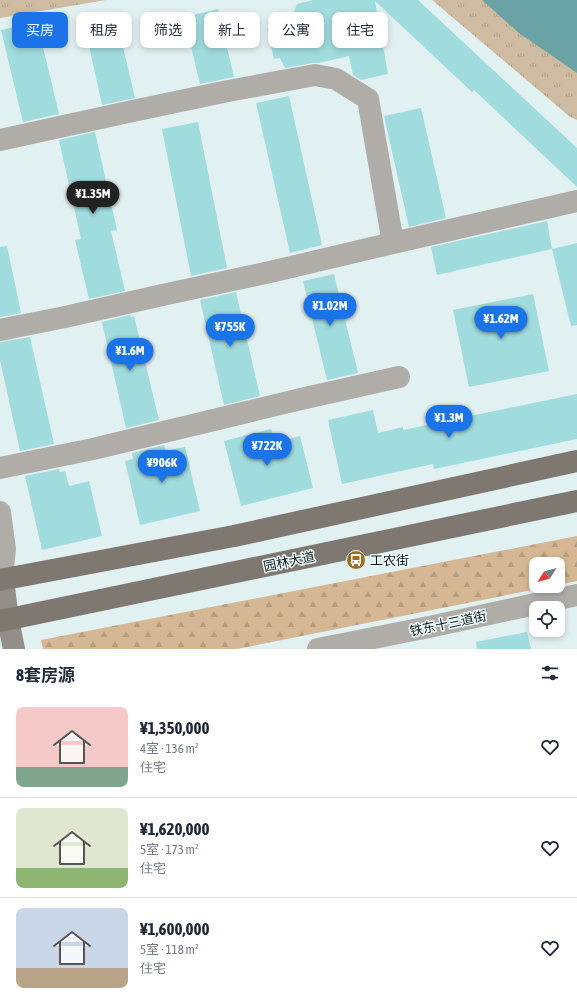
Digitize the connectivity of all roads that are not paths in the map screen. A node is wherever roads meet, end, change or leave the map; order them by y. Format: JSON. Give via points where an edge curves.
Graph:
{"nodes":[{"id":1,"x":0,"y":140,"type":"edge"},
{"id":2,"x":577,"y":201,"type":"edge"},
{"id":3,"x":393,"y":243,"type":"junction"},
{"id":4,"x":0,"y":330,"type":"edge"},
{"id":5,"x":399,"y":377,"type":"dead end"},
{"id":6,"x":577,"y":461,"type":"edge"},
{"id":7,"x":0,"y":468,"type":"edge"},
{"id":8,"x":577,"y":501,"type":"edge"},
{"id":9,"x":0,"y":512,"type":"edge"},
{"id":10,"x":1,"y":585,"type":"edge"},
{"id":11,"x":577,"y":595,"type":"edge"},
{"id":12,"x":4,"y":620,"type":"edge"},
{"id":13,"x":14,"y":649,"type":"edge"},
{"id":14,"x":318,"y":649,"type":"edge"}],
"edges":[{"from":1,"to":3,"type":"street","via":[[316,75],[336,79],[368,99]]},
{"from":2,"to":3,"type":"street"},
{"from":3,"to":4,"type":"street"},
{"from":5,"to":7,"type":"street","via":[[100,448]]},
{"from":6,"to":10,"type":"main road"},
{"from":8,"to":12,"type":"main road","name":"园林大道"},
{"from":9,"to":10,"type":"street","via":[[5,549]]},
{"from":10,"to":12,"type":"street"},
{"from":11,"to":14,"type":"street","name":"铁东十三道街"},
{"from":12,"to":13,"type":"street"}]}
